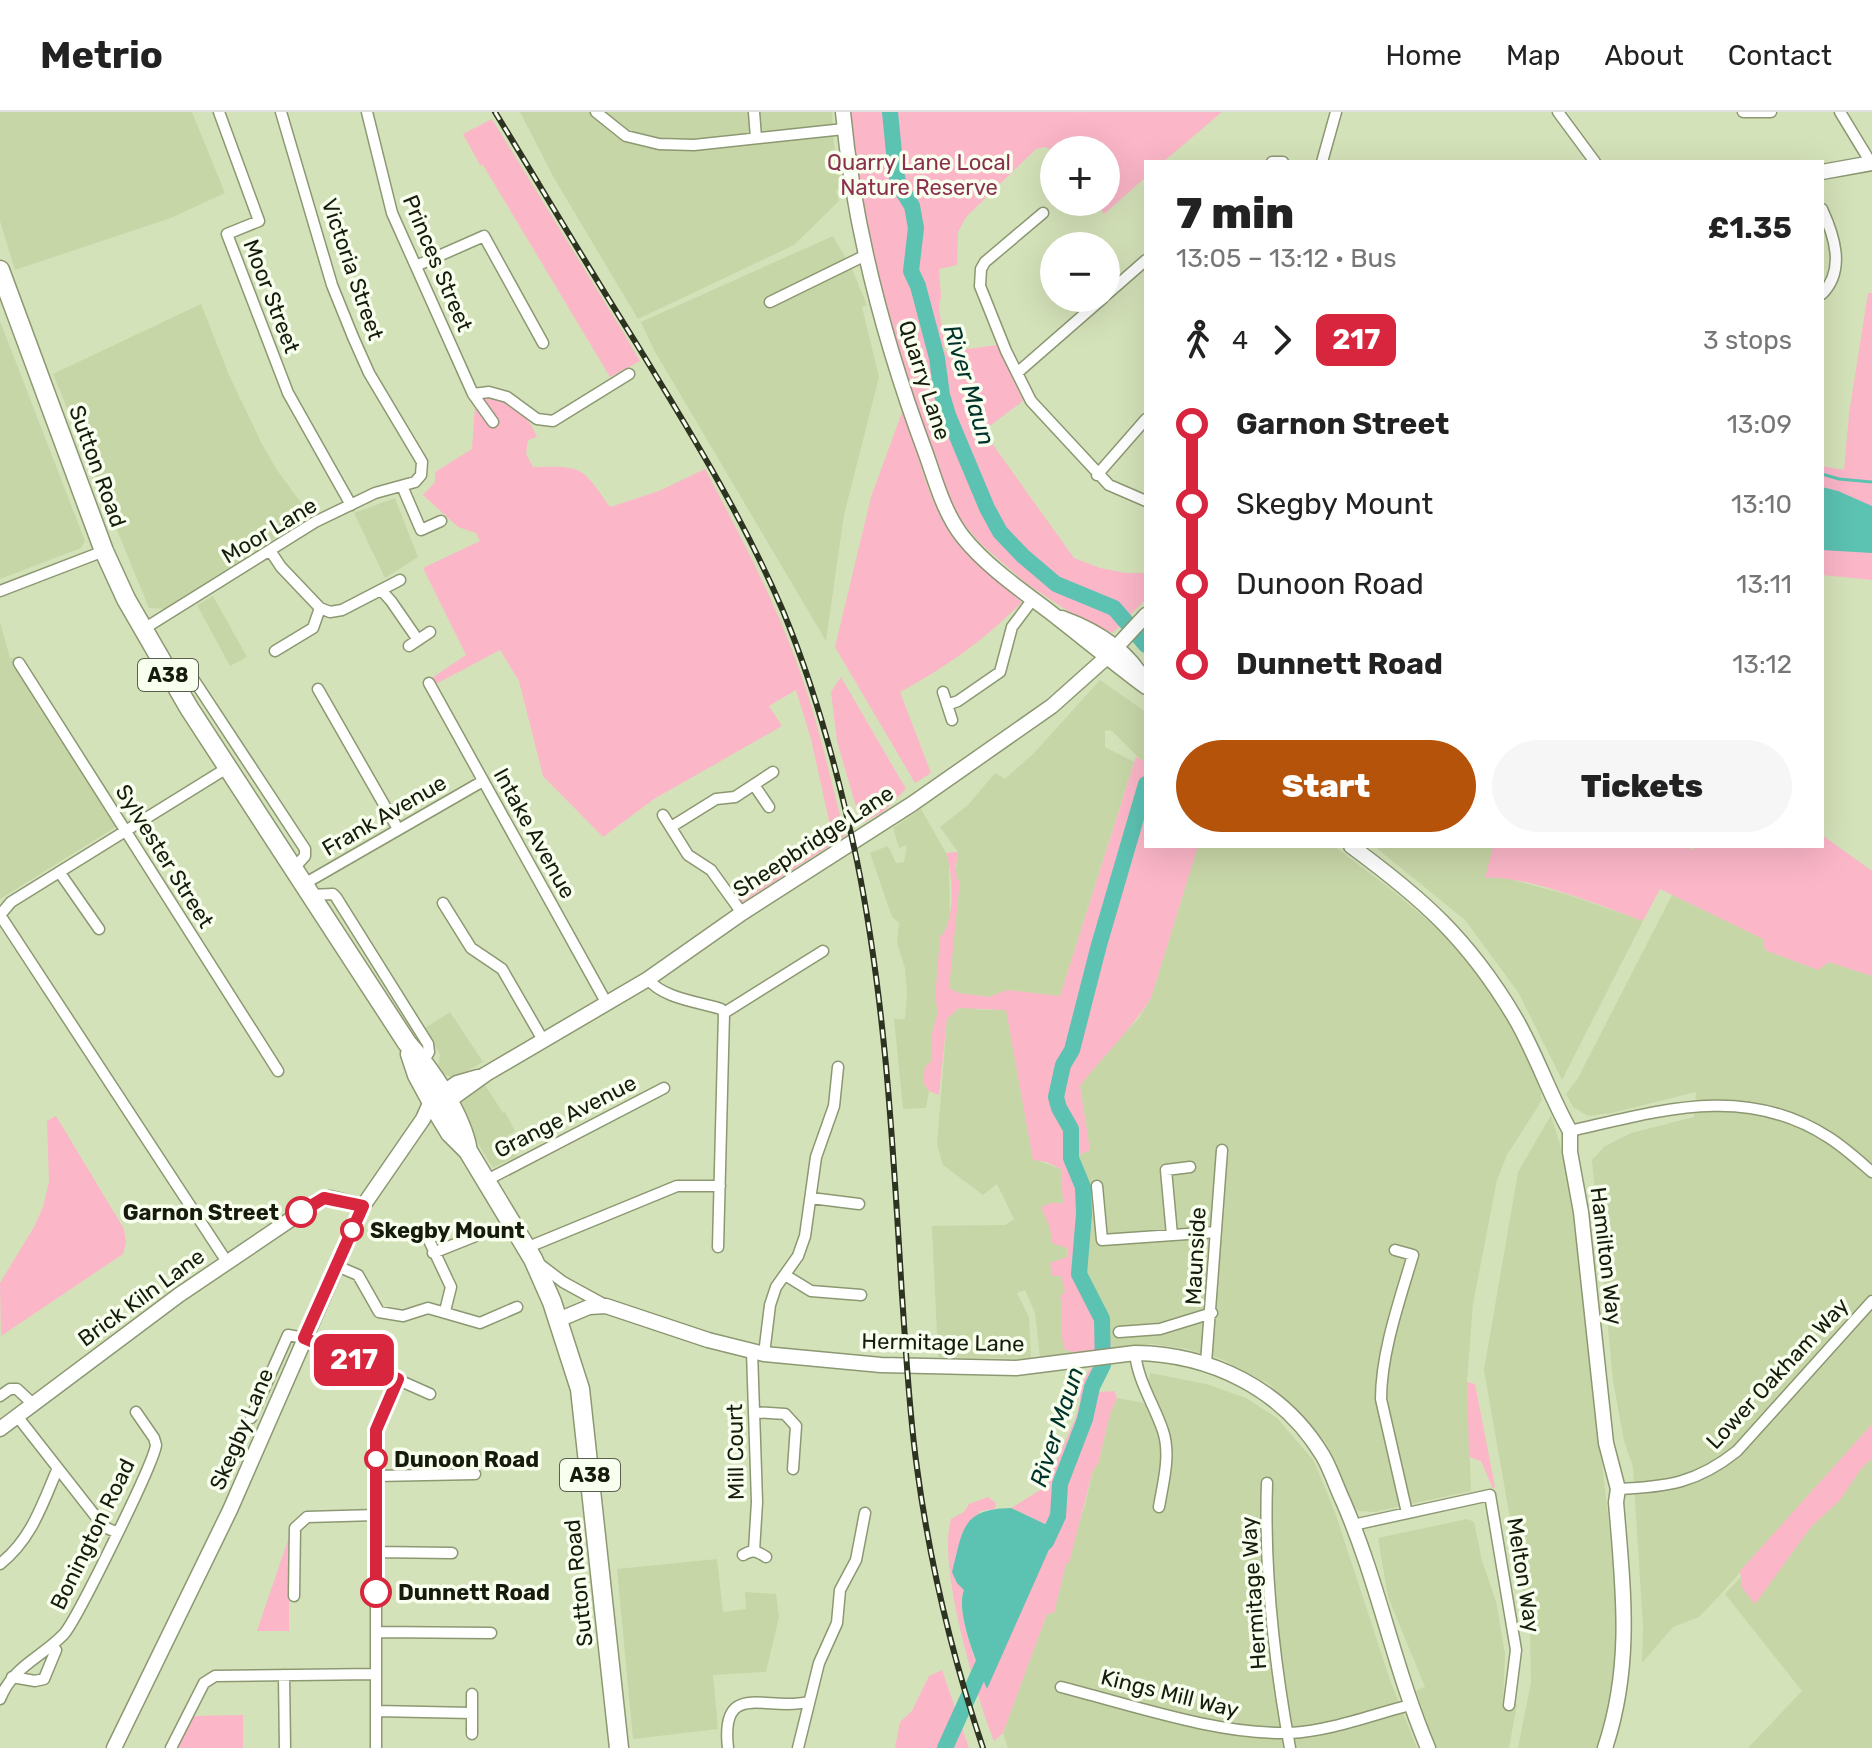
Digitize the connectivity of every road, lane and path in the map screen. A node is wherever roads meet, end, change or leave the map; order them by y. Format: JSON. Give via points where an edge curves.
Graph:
{"nodes":[{"id":1,"x":219,"y":112,"type":"edge"},
{"id":2,"x":281,"y":112,"type":"edge"},
{"id":3,"x":367,"y":112,"type":"edge"},
{"id":4,"x":596,"y":112,"type":"edge"},
{"id":5,"x":754,"y":112,"type":"edge"},
{"id":6,"x":843,"y":112,"type":"edge"},
{"id":7,"x":1336,"y":112,"type":"edge"},
{"id":8,"x":1558,"y":112,"type":"edge"},
{"id":9,"x":1743,"y":112,"type":"edge"},
{"id":10,"x":1771,"y":112,"type":"edge"},
{"id":11,"x":1840,"y":112,"type":"edge"},
{"id":12,"x":844,"y":129,"type":"junction"},
{"id":13,"x":756,"y":138,"type":"junction"},
{"id":14,"x":1323,"y":160,"type":"edge"},
{"id":15,"x":1594,"y":160,"type":"edge"},
{"id":16,"x":1872,"y":163,"type":"edge"},
{"id":17,"x":1824,"y":172,"type":"edge"},
{"id":18,"x":1824,"y":214,"type":"edge"},
{"id":19,"x":1040,"y":216,"type":"edge"},
{"id":20,"x":866,"y":255,"type":"junction"},
{"id":21,"x":1144,"y":262,"type":"edge"},
{"id":22,"x":416,"y":266,"type":"junction"},
{"id":23,"x":0,"y":270,"type":"edge"},
{"id":24,"x":1120,"y":283,"type":"edge"},
{"id":25,"x":1824,"y":292,"type":"edge"},
{"id":26,"x":770,"y":302,"type":"dead end"},
{"id":27,"x":1087,"y":312,"type":"edge"},
{"id":28,"x":543,"y":343,"type":"dead end"},
{"id":29,"x":1017,"y":373,"type":"junction"},
{"id":30,"x":629,"y":374,"type":"dead end"},
{"id":31,"x":473,"y":394,"type":"junction"},
{"id":32,"x":1144,"y":421,"type":"edge"},
{"id":33,"x":493,"y":422,"type":"dead end"},
{"id":34,"x":421,"y":475,"type":"joint"},
{"id":35,"x":1097,"y":475,"type":"junction"},
{"id":36,"x":402,"y":486,"type":"junction"},
{"id":37,"x":1144,"y":500,"type":"edge"},
{"id":38,"x":351,"y":505,"type":"junction"},
{"id":39,"x":441,"y":521,"type":"dead end"},
{"id":40,"x":104,"y":551,"type":"junction"},
{"id":41,"x":271,"y":552,"type":"junction"},
{"id":42,"x":400,"y":580,"type":"dead end"},
{"id":43,"x":381,"y":590,"type":"junction"},
{"id":44,"x":0,"y":591,"type":"edge"},
{"id":45,"x":1033,"y":599,"type":"junction"},
{"id":46,"x":320,"y":608,"type":"junction"},
{"id":47,"x":1142,"y":619,"type":"edge"},
{"id":48,"x":142,"y":630,"type":"junction"},
{"id":49,"x":430,"y":632,"type":"dead end"},
{"id":50,"x":275,"y":651,"type":"dead end"},
{"id":51,"x":1112,"y":651,"type":"junction"},
{"id":52,"x":19,"y":663,"type":"dead end"},
{"id":53,"x":167,"y":672,"type":"junction"},
{"id":54,"x":1144,"y":681,"type":"edge"},
{"id":55,"x":429,"y":683,"type":"dead end"},
{"id":56,"x":318,"y":689,"type":"dead end"},
{"id":57,"x":943,"y":692,"type":"dead end"},
{"id":58,"x":947,"y":705,"type":"junction"},
{"id":59,"x":952,"y":720,"type":"dead end"},
{"id":60,"x":227,"y":768,"type":"junction"},
{"id":61,"x":773,"y":772,"type":"dead end"},
{"id":62,"x":483,"y":781,"type":"junction"},
{"id":63,"x":754,"y":785,"type":"junction"},
{"id":64,"x":769,"y":807,"type":"dead end"},
{"id":65,"x":663,"y":815,"type":"dead end"},
{"id":66,"x":671,"y":827,"type":"junction"},
{"id":67,"x":398,"y":829,"type":"junction"},
{"id":68,"x":124,"y":831,"type":"junction"},
{"id":69,"x":1354,"y":848,"type":"edge"},
{"id":70,"x":60,"y":873,"type":"junction"},
{"id":71,"x":303,"y":883,"type":"junction"},
{"id":72,"x":443,"y":903,"type":"dead end"},
{"id":73,"x":742,"y":913,"type":"junction"},
{"id":74,"x":0,"y":915,"type":"edge"},
{"id":75,"x":99,"y":929,"type":"dead end"},
{"id":76,"x":823,"y":951,"type":"dead end"},
{"id":77,"x":648,"y":979,"type":"junction"},
{"id":78,"x":606,"y":1002,"type":"junction"},
{"id":79,"x":724,"y":1013,"type":"junction"},
{"id":80,"x":543,"y":1040,"type":"junction"},
{"id":81,"x":420,"y":1066,"type":"junction"},
{"id":82,"x":838,"y":1067,"type":"dead end"},
{"id":83,"x":278,"y":1071,"type":"dead end"},
{"id":84,"x":664,"y":1088,"type":"dead end"},
{"id":85,"x":436,"y":1104,"type":"junction"},
{"id":86,"x":1570,"y":1131,"type":"junction"},
{"id":87,"x":414,"y":1132,"type":"junction"},
{"id":88,"x":450,"y":1133,"type":"junction"},
{"id":89,"x":1222,"y":1150,"type":"dead end"},
{"id":90,"x":468,"y":1151,"type":"junction"},
{"id":91,"x":1190,"y":1167,"type":"dead end"},
{"id":92,"x":1872,"y":1172,"type":"edge"},
{"id":93,"x":485,"y":1181,"type":"junction"},
{"id":94,"x":720,"y":1186,"type":"junction"},
{"id":95,"x":1097,"y":1186,"type":"dead end"},
{"id":96,"x":811,"y":1198,"type":"junction"},
{"id":97,"x":859,"y":1204,"type":"dead end"},
{"id":98,"x":363,"y":1206,"type":"junction"},
{"id":99,"x":488,"y":1231,"type":"dead end"},
{"id":100,"x":1216,"y":1232,"type":"junction"},
{"id":101,"x":426,"y":1234,"type":"dead end"},
{"id":102,"x":1172,"y":1235,"type":"junction"},
{"id":103,"x":718,"y":1247,"type":"dead end"},
{"id":104,"x":1395,"y":1250,"type":"dead end"},
{"id":105,"x":433,"y":1253,"type":"junction"},
{"id":106,"x":529,"y":1253,"type":"junction"},
{"id":107,"x":227,"y":1262,"type":"junction"},
{"id":108,"x":337,"y":1266,"type":"junction"},
{"id":109,"x":785,"y":1275,"type":"junction"},
{"id":110,"x":861,"y":1295,"type":"dead end"},
{"id":111,"x":1872,"y":1301,"type":"edge"},
{"id":112,"x":606,"y":1306,"type":"junction"},
{"id":113,"x":517,"y":1307,"type":"dead end"},
{"id":114,"x":445,"y":1311,"type":"junction"},
{"id":115,"x":1212,"y":1313,"type":"junction"},
{"id":116,"x":558,"y":1320,"type":"junction"},
{"id":117,"x":1119,"y":1332,"type":"dead end"},
{"id":118,"x":304,"y":1338,"type":"junction"},
{"id":119,"x":758,"y":1353,"type":"junction"},
{"id":120,"x":1135,"y":1353,"type":"junction"},
{"id":121,"x":1206,"y":1363,"type":"junction"},
{"id":122,"x":398,"y":1379,"type":"junction"},
{"id":123,"x":430,"y":1394,"type":"dead end"},
{"id":124,"x":0,"y":1396,"type":"edge"},
{"id":125,"x":33,"y":1404,"type":"junction"},
{"id":126,"x":136,"y":1412,"type":"dead end"},
{"id":127,"x":754,"y":1412,"type":"junction"},
{"id":128,"x":17,"y":1416,"type":"junction"},
{"id":129,"x":251,"y":1418,"type":"dead end"},
{"id":130,"x":0,"y":1429,"type":"edge"},
{"id":131,"x":793,"y":1469,"type":"dead end"},
{"id":132,"x":57,"y":1470,"type":"junction"},
{"id":133,"x":475,"y":1474,"type":"dead end"},
{"id":134,"x":376,"y":1476,"type":"junction"},
{"id":135,"x":1267,"y":1483,"type":"dead end"},
{"id":136,"x":1618,"y":1489,"type":"junction"},
{"id":137,"x":1159,"y":1507,"type":"dead end"},
{"id":138,"x":865,"y":1513,"type":"dead end"},
{"id":139,"x":1407,"y":1513,"type":"junction"},
{"id":140,"x":376,"y":1515,"type":"junction"},
{"id":141,"x":1353,"y":1525,"type":"junction"},
{"id":142,"x":116,"y":1532,"type":"junction"},
{"id":143,"x":754,"y":1551,"type":"junction"},
{"id":144,"x":376,"y":1552,"type":"junction"},
{"id":145,"x":452,"y":1553,"type":"dead end"},
{"id":146,"x":743,"y":1555,"type":"dead end"},
{"id":147,"x":766,"y":1557,"type":"dead end"},
{"id":148,"x":0,"y":1564,"type":"edge"},
{"id":149,"x":294,"y":1596,"type":"dead end"},
{"id":150,"x":376,"y":1632,"type":"junction"},
{"id":151,"x":491,"y":1633,"type":"dead end"},
{"id":152,"x":52,"y":1645,"type":"junction"},
{"id":153,"x":376,"y":1674,"type":"junction"},
{"id":154,"x":284,"y":1675,"type":"junction"},
{"id":155,"x":12,"y":1677,"type":"junction"},
{"id":156,"x":1061,"y":1687,"type":"dead end"},
{"id":157,"x":472,"y":1694,"type":"dead end"},
{"id":158,"x":0,"y":1699,"type":"edge"},
{"id":159,"x":808,"y":1702,"type":"junction"},
{"id":160,"x":1410,"y":1705,"type":"junction"},
{"id":161,"x":1509,"y":1705,"type":"dead end"},
{"id":162,"x":376,"y":1711,"type":"junction"},
{"id":163,"x":472,"y":1713,"type":"junction"},
{"id":164,"x":1288,"y":1733,"type":"junction"},
{"id":165,"x":472,"y":1734,"type":"dead end"},
{"id":166,"x":114,"y":1748,"type":"edge"},
{"id":167,"x":171,"y":1748,"type":"edge"},
{"id":168,"x":285,"y":1748,"type":"edge"},
{"id":169,"x":376,"y":1748,"type":"edge"},
{"id":170,"x":619,"y":1748,"type":"edge"},
{"id":171,"x":728,"y":1748,"type":"edge"},
{"id":172,"x":798,"y":1748,"type":"edge"},
{"id":173,"x":1290,"y":1748,"type":"edge"},
{"id":174,"x":1428,"y":1748,"type":"edge"},
{"id":175,"x":1605,"y":1748,"type":"edge"}],
"edges":[{"from":1,"to":38,"type":"street","name":"Moor Street","via":[[259,221],[227,234],[288,393]]},
{"from":2,"to":34,"type":"street","name":"Victoria Street","via":[[337,298],[369,373],[422,462]]},
{"from":3,"to":22,"type":"street","name":"Princes Street","via":[[392,213]]},
{"from":4,"to":13,"type":"street","via":[[626,136],[659,144]]},
{"from":5,"to":13,"type":"street"},
{"from":6,"to":12,"type":"street","name":"Quarry Lane"},
{"from":7,"to":14,"type":"street"},
{"from":8,"to":15,"type":"street"},
{"from":9,"to":10,"type":"street"},
{"from":11,"to":16,"type":"street"},
{"from":12,"to":13,"type":"street"},
{"from":12,"to":20,"type":"street","name":"Quarry Lane"},
{"from":16,"to":17,"type":"street"},
{"from":18,"to":25,"type":"street","via":[[1836,258],[1832,283]]},
{"from":19,"to":29,"type":"street","via":[[985,262],[979,278]]},
{"from":20,"to":26,"type":"street"},
{"from":20,"to":45,"type":"street","name":"Quarry Lane","via":[[912,414],[949,517],[964,539]]},
{"from":21,"to":24,"type":"street"},
{"from":22,"to":28,"type":"street","via":[[484,236]]},
{"from":22,"to":31,"type":"street","name":"Princes Street"},
{"from":23,"to":40,"type":"highway","name":"Sutton Road","number":"A38"},
{"from":27,"to":29,"type":"street"},
{"from":29,"to":35,"type":"street","via":[[1031,401]]},
{"from":30,"to":31,"type":"street","via":[[553,421],[537,419],[507,397]]},
{"from":31,"to":33,"type":"street","name":"Princes Street"},
{"from":32,"to":35,"type":"street"},
{"from":34,"to":36,"type":"street","name":"Moor Lane"},
{"from":35,"to":37,"type":"street"},
{"from":36,"to":38,"type":"street","name":"Moor Lane"},
{"from":36,"to":39,"type":"street","via":[[421,530]]},
{"from":38,"to":41,"type":"street","name":"Moor Lane"},
{"from":40,"to":44,"type":"street"},
{"from":40,"to":48,"type":"highway","name":"Sutton Road","number":"A38"},
{"from":41,"to":46,"type":"street"},
{"from":41,"to":48,"type":"street","name":"Moor Lane"},
{"from":42,"to":43,"type":"street"},
{"from":43,"to":46,"type":"street","via":[[342,610]]},
{"from":43,"to":49,"type":"street","via":[[413,643]]},
{"from":45,"to":51,"type":"street","name":"Quarry Lane","via":[[1054,615],[1079,624]]},
{"from":45,"to":58,"type":"street","via":[[1012,627],[1000,672]]},
{"from":46,"to":50,"type":"street","via":[[313,628],[290,649]]},
{"from":47,"to":51,"type":"street","name":"Sheepbridge Lane"},
{"from":48,"to":53,"type":"highway","name":"Sutton Road","number":"A38"},
{"from":51,"to":54,"type":"street","via":[[1135,662]]},
{"from":51,"to":73,"type":"street","name":"Sheepbridge Lane","via":[[1052,706]]},
{"from":52,"to":68,"type":"street","name":"Sylvester Street"},
{"from":53,"to":60,"type":"highway","name":"Sutton Road","number":"A38"},
{"from":53,"to":71,"type":"street","via":[[188,671],[305,849]]},
{"from":55,"to":62,"type":"street","name":"Intake Avenue"},
{"from":56,"to":67,"type":"street"},
{"from":57,"to":58,"type":"street"},
{"from":58,"to":59,"type":"street"},
{"from":60,"to":68,"type":"street"},
{"from":60,"to":71,"type":"highway","name":"Sutton Road","number":"A38"},
{"from":61,"to":63,"type":"street"},
{"from":62,"to":67,"type":"street","name":"Frank Avenue"},
{"from":62,"to":78,"type":"street","name":"Intake Avenue"},
{"from":63,"to":64,"type":"street"},
{"from":63,"to":66,"type":"street","via":[[735,797],[716,799]]},
{"from":65,"to":66,"type":"street"},
{"from":66,"to":73,"type":"street","via":[[688,855],[711,870]]},
{"from":67,"to":71,"type":"street","name":"Frank Avenue"},
{"from":68,"to":70,"type":"street"},
{"from":68,"to":83,"type":"street","name":"Sylvester Street"},
{"from":69,"to":86,"type":"street","name":"Hamilton Way","via":[[1420,898],[1468,949],[1515,1019]]},
{"from":70,"to":74,"type":"street","via":[[11,902]]},
{"from":70,"to":75,"type":"street"},
{"from":71,"to":81,"type":"highway","name":"Sutton Road","number":"A38"},
{"from":71,"to":81,"type":"street","name":"Sutton Road","via":[[336,897],[428,1044]]},
{"from":72,"to":80,"type":"street","via":[[471,948],[502,969]]},
{"from":73,"to":77,"type":"street","name":"Sheepbridge Lane"},
{"from":74,"to":107,"type":"street"},
{"from":76,"to":79,"type":"street"},
{"from":77,"to":78,"type":"street","name":"Sheepbridge Lane"},
{"from":77,"to":79,"type":"street","via":[[654,987]]},
{"from":78,"to":80,"type":"street","name":"Sheepbridge Lane"},
{"from":79,"to":94,"type":"street"},
{"from":80,"to":85,"type":"street","name":"Sheepbridge Lane","via":[[482,1076],[465,1079]]},
{"from":81,"to":85,"type":"highway","name":"Sutton Road","number":"A38"},
{"from":82,"to":96,"type":"street","name":"Mill Court"},
{"from":84,"to":93,"type":"street","name":"Grange Avenue"},
{"from":85,"to":87,"type":"street","name":"Skegby Lane"},
{"from":85,"to":88,"type":"highway","name":"Sutton Road","number":"A38"},
{"from":85,"to":90,"type":"highway","name":"Sutton Road","number":"A38","via":[[465,1137]]},
{"from":86,"to":92,"type":"street","via":[[1672,1108],[1744,1107],[1790,1118],[1828,1136]]},
{"from":86,"to":136,"type":"street","name":"Hamilton Way","via":[[1606,1443]]},
{"from":87,"to":88,"type":"street"},
{"from":87,"to":98,"type":"street","name":"Skegby Lane"},
{"from":88,"to":90,"type":"highway","name":"Sutton Road","number":"A38"},
{"from":89,"to":100,"type":"street","name":"Maunside"},
{"from":90,"to":93,"type":"highway","name":"Sutton Road","number":"A38"},
{"from":91,"to":102,"type":"street","via":[[1166,1170]]},
{"from":93,"to":106,"type":"highway","name":"Sutton Road","number":"A38"},
{"from":94,"to":103,"type":"street"},
{"from":94,"to":106,"type":"street","via":[[677,1186]]},
{"from":95,"to":102,"type":"street","via":[[1102,1240]]},
{"from":96,"to":97,"type":"street"},
{"from":96,"to":109,"type":"street","name":"Mill Court","via":[[802,1246]]},
{"from":98,"to":107,"type":"street","name":"Brick Kiln Lane","via":[[324,1198]]},
{"from":98,"to":108,"type":"street","name":"Skegby Lane"},
{"from":99,"to":105,"type":"street"},
{"from":100,"to":102,"type":"street"},
{"from":100,"to":115,"type":"street","name":"Maunside"},
{"from":101,"to":105,"type":"street"},
{"from":104,"to":139,"type":"street","via":[[1413,1255],[1381,1399]]},
{"from":105,"to":114,"type":"street","via":[[451,1287]]},
{"from":106,"to":112,"type":"street","name":"Hermitage Lane","via":[[563,1282]]},
{"from":106,"to":116,"type":"highway","name":"Sutton Road","number":"A38"},
{"from":107,"to":125,"type":"street","name":"Brick Kiln Lane"},
{"from":108,"to":114,"type":"street","via":[[358,1275],[379,1312],[403,1316],[428,1308]]},
{"from":108,"to":118,"type":"street","name":"Skegby Lane"},
{"from":109,"to":110,"type":"street","via":[[811,1291]]},
{"from":109,"to":119,"type":"street","name":"Mill Court","via":[[776,1287]]},
{"from":111,"to":136,"type":"street","name":"Lower Oakham Way","via":[[1737,1451],[1714,1469],[1664,1487]]},
{"from":112,"to":116,"type":"street"},
{"from":112,"to":119,"type":"street","name":"Hermitage Lane"},
{"from":113,"to":114,"type":"street","via":[[480,1323]]},
{"from":115,"to":117,"type":"street","via":[[1160,1329]]},
{"from":115,"to":121,"type":"street","name":"Maunside"},
{"from":116,"to":170,"type":"highway","name":"Sutton Road","number":"A38","via":[[580,1389]]},
{"from":118,"to":122,"type":"street"},
{"from":118,"to":129,"type":"street","via":[[288,1335]]},
{"from":118,"to":166,"type":"street","name":"Skegby Lane","via":[[230,1510]]},
{"from":119,"to":120,"type":"street","name":"Hermitage Lane","via":[[971,1368],[1016,1368]]},
{"from":119,"to":127,"type":"street","name":"Mill Court"},
{"from":120,"to":121,"type":"street","name":"Hermitage Lane"},
{"from":120,"to":137,"type":"street","via":[[1137,1373],[1164,1433]]},
{"from":121,"to":141,"type":"street","name":"Hermitage Lane","via":[[1250,1382],[1288,1411],[1323,1457]]},
{"from":122,"to":123,"type":"street"},
{"from":122,"to":134,"type":"street","via":[[376,1430]]},
{"from":124,"to":125,"type":"street","via":[[17,1389]]},
{"from":125,"to":128,"type":"street","name":"Brick Kiln Lane"},
{"from":126,"to":142,"type":"street","name":"Bonington Road","via":[[154,1438],[155,1451]]},
{"from":127,"to":131,"type":"street","via":[[785,1414],[796,1426]]},
{"from":127,"to":143,"type":"street","name":"Mill Court"},
{"from":128,"to":130,"type":"street","name":"Brick Kiln Lane"},
{"from":128,"to":132,"type":"street"},
{"from":132,"to":142,"type":"street","via":[[104,1527]]},
{"from":132,"to":148,"type":"street","via":[[30,1531]]},
{"from":133,"to":134,"type":"street"},
{"from":134,"to":140,"type":"street"},
{"from":135,"to":164,"type":"street","name":"Hermitage Way","via":[[1265,1537]]},
{"from":136,"to":175,"type":"street","name":"Hamilton Way","via":[[1624,1665]]},
{"from":138,"to":159,"type":"street","via":[[856,1560],[840,1590],[837,1623]]},
{"from":139,"to":141,"type":"street","name":"Melton Way"},
{"from":139,"to":161,"type":"street","name":"Melton Way","via":[[1490,1495],[1516,1650]]},
{"from":140,"to":144,"type":"street"},
{"from":140,"to":149,"type":"street","via":[[300,1521],[295,1528]]},
{"from":141,"to":160,"type":"street","name":"Hermitage Lane"},
{"from":142,"to":152,"type":"street","name":"Bonington Road","via":[[75,1619]]},
{"from":143,"to":146,"type":"street"},
{"from":143,"to":147,"type":"street"},
{"from":144,"to":145,"type":"street"},
{"from":144,"to":150,"type":"street"},
{"from":150,"to":151,"type":"street"},
{"from":150,"to":153,"type":"street"},
{"from":152,"to":155,"type":"street","name":"Bonington Road"},
{"from":152,"to":155,"type":"street","via":[[55,1655],[44,1679]]},
{"from":153,"to":154,"type":"street"},
{"from":153,"to":162,"type":"street"},
{"from":154,"to":167,"type":"street","via":[[209,1679]]},
{"from":154,"to":168,"type":"street"},
{"from":155,"to":158,"type":"street","name":"Bonington Road"},
{"from":156,"to":164,"type":"street","name":"Kings Mill Way","via":[[1238,1731]]},
{"from":157,"to":163,"type":"street"},
{"from":159,"to":171,"type":"street","via":[[744,1702],[725,1724]]},
{"from":159,"to":172,"type":"street"},
{"from":160,"to":164,"type":"street","name":"Kings Mill Way"},
{"from":160,"to":174,"type":"street","name":"Hermitage Lane"},
{"from":162,"to":163,"type":"street"},
{"from":162,"to":169,"type":"street"},
{"from":163,"to":165,"type":"street"},
{"from":164,"to":173,"type":"street","name":"Hermitage Way"}]}
